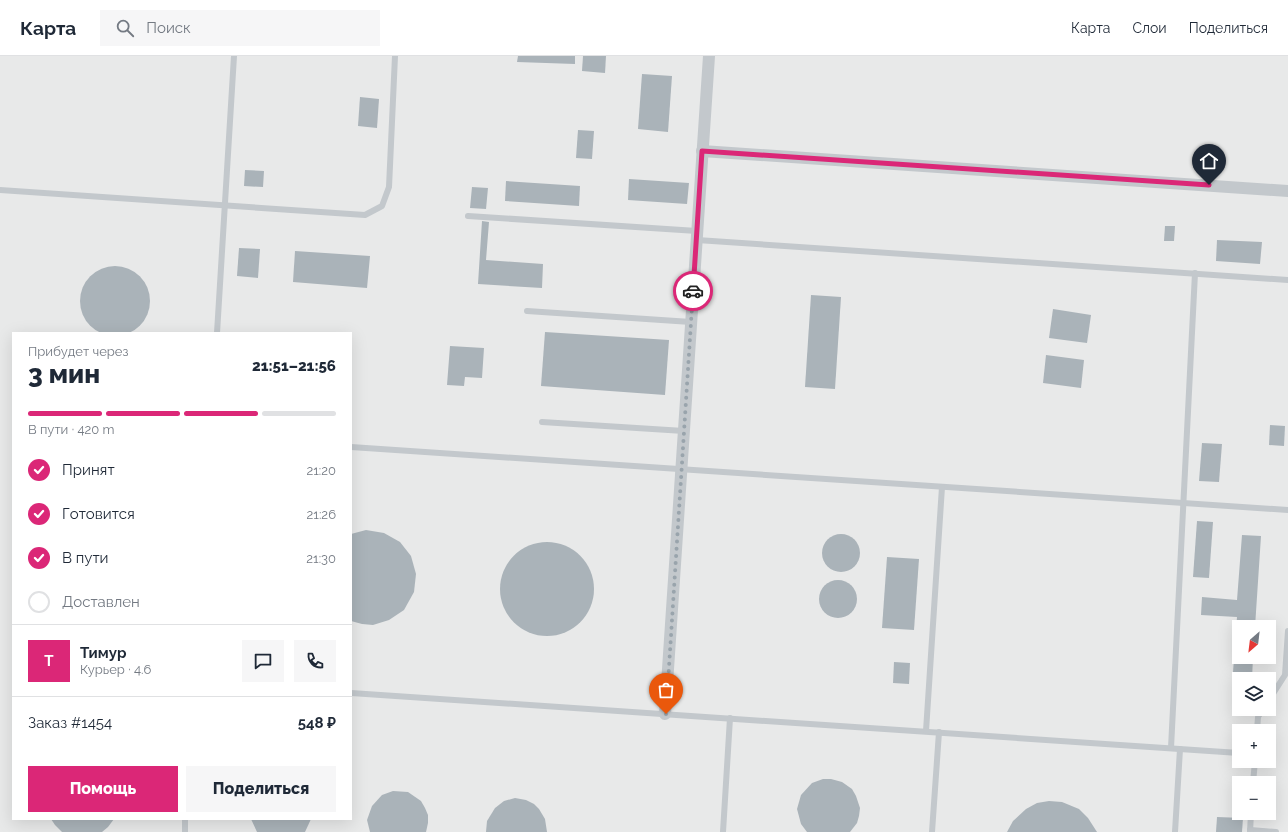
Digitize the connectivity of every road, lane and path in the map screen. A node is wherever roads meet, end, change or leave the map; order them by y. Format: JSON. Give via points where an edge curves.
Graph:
{"nodes":[{"id":1,"x":234,"y":56,"type":"edge"},
{"id":2,"x":395,"y":56,"type":"edge"},
{"id":3,"x":709,"y":56,"type":"edge"},
{"id":4,"x":702,"y":151,"type":"junction"},
{"id":5,"x":0,"y":190,"type":"edge"},
{"id":6,"x":1288,"y":191,"type":"edge"},
{"id":7,"x":225,"y":205,"type":"junction"},
{"id":8,"x":468,"y":216,"type":"dead end"},
{"id":9,"x":697,"y":236,"type":"junction"},
{"id":10,"x":1195,"y":274,"type":"junction"},
{"id":11,"x":1288,"y":280,"type":"edge"},
{"id":12,"x":527,"y":311,"type":"dead end"},
{"id":13,"x":691,"y":322,"type":"junction"},
{"id":14,"x":217,"y":332,"type":"edge"},
{"id":15,"x":542,"y":422,"type":"dead end"},
{"id":16,"x":684,"y":431,"type":"junction"},
{"id":17,"x":352,"y":447,"type":"edge"},
{"id":18,"x":682,"y":469,"type":"junction"},
{"id":19,"x":942,"y":487,"type":"junction"},
{"id":20,"x":1183,"y":503,"type":"junction"},
{"id":21,"x":1288,"y":510,"type":"edge"},
{"id":22,"x":1288,"y":631,"type":"edge"},
{"id":23,"x":1276,"y":689,"type":"edge"},
{"id":24,"x":352,"y":693,"type":"edge"},
{"id":25,"x":666,"y":714,"type":"junction"},
{"id":26,"x":730,"y":718,"type":"junction"},
{"id":27,"x":926,"y":732,"type":"junction"},
{"id":28,"x":939,"y":732,"type":"junction"},
{"id":29,"x":1171,"y":748,"type":"junction"},
{"id":30,"x":1180,"y":749,"type":"junction"},
{"id":31,"x":1232,"y":752,"type":"edge"},
{"id":32,"x":185,"y":820,"type":"edge"},
{"id":33,"x":1251,"y":820,"type":"edge"},
{"id":34,"x":1250,"y":831,"type":"edge"},
{"id":35,"x":185,"y":832,"type":"edge"},
{"id":36,"x":723,"y":832,"type":"edge"},
{"id":37,"x":932,"y":832,"type":"edge"},
{"id":38,"x":1175,"y":832,"type":"edge"},
{"id":39,"x":1276,"y":832,"type":"edge"}],
"edges":[{"from":1,"to":7,"type":"lane"},
{"from":2,"to":7,"type":"lane","via":[[389,187],[382,206],[365,215]]},
{"from":3,"to":4,"type":"street"},
{"from":4,"to":6,"type":"street"},
{"from":4,"to":9,"type":"street"},
{"from":5,"to":7,"type":"lane"},
{"from":7,"to":14,"type":"lane"},
{"from":8,"to":9,"type":"lane"},
{"from":9,"to":10,"type":"lane"},
{"from":9,"to":13,"type":"street"},
{"from":10,"to":11,"type":"lane"},
{"from":10,"to":20,"type":"lane"},
{"from":12,"to":13,"type":"lane"},
{"from":13,"to":16,"type":"street"},
{"from":15,"to":16,"type":"lane"},
{"from":16,"to":18,"type":"street"},
{"from":17,"to":18,"type":"lane"},
{"from":18,"to":19,"type":"lane"},
{"from":18,"to":25,"type":"street"},
{"from":19,"to":20,"type":"lane"},
{"from":19,"to":27,"type":"lane"},
{"from":20,"to":21,"type":"lane"},
{"from":20,"to":29,"type":"lane"},
{"from":22,"to":23,"type":"lane","via":[[1285,675]]},
{"from":24,"to":25,"type":"lane"},
{"from":25,"to":26,"type":"lane"},
{"from":26,"to":27,"type":"lane"},
{"from":26,"to":36,"type":"lane"},
{"from":27,"to":28,"type":"lane"},
{"from":28,"to":29,"type":"lane"},
{"from":28,"to":37,"type":"lane"},
{"from":29,"to":30,"type":"lane"},
{"from":30,"to":31,"type":"lane"},
{"from":30,"to":38,"type":"lane"},
{"from":32,"to":35,"type":"lane"},
{"from":33,"to":34,"type":"lane"},
{"from":34,"to":39,"type":"lane"}]}
